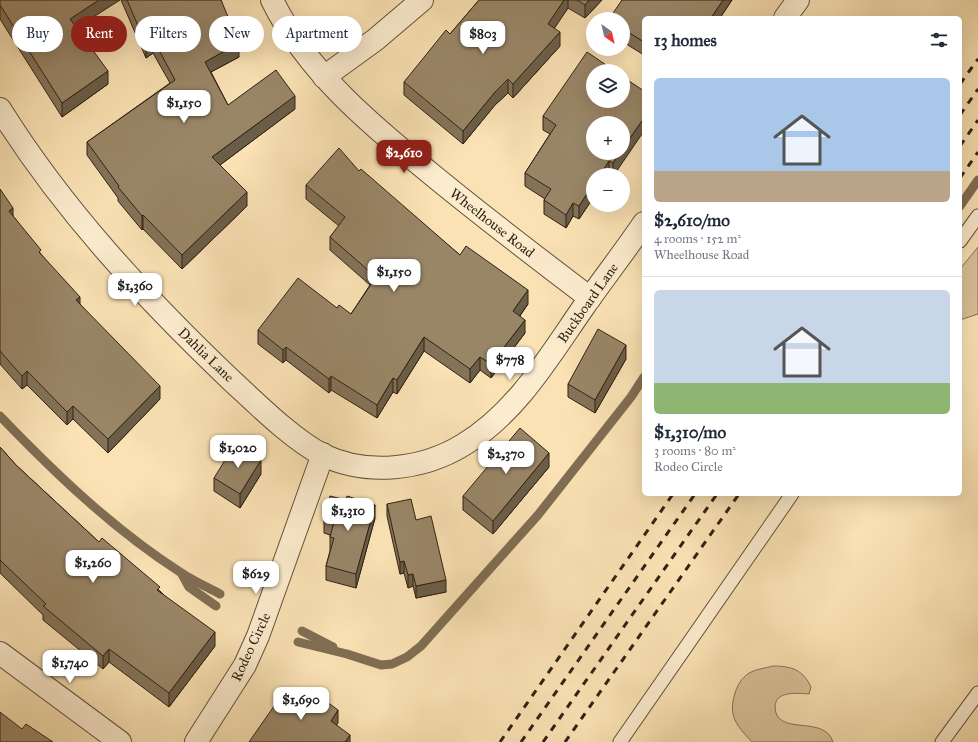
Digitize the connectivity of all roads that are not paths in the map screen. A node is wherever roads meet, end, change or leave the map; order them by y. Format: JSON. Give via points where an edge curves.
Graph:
{"nodes":[{"id":1,"x":272,"y":0,"type":"edge"},
{"id":2,"x":422,"y":0,"type":"edge"},
{"id":3,"x":798,"y":0,"type":"edge"},
{"id":4,"x":787,"y":16,"type":"edge"},
{"id":5,"x":324,"y":77,"type":"junction"},
{"id":6,"x":0,"y":109,"type":"edge"},
{"id":7,"x":978,"y":216,"type":"edge"},
{"id":8,"x":642,"y":226,"type":"edge"},
{"id":9,"x":962,"y":238,"type":"edge"},
{"id":10,"x":590,"y":298,"type":"junction"},
{"id":11,"x":323,"y":454,"type":"junction"},
{"id":12,"x":791,"y":496,"type":"edge"},
{"id":13,"x":0,"y":653,"type":"edge"},
{"id":14,"x":978,"y":693,"type":"edge"},
{"id":15,"x":120,"y":742,"type":"edge"},
{"id":16,"x":196,"y":742,"type":"edge"},
{"id":17,"x":620,"y":742,"type":"edge"},
{"id":18,"x":942,"y":742,"type":"edge"}],
"edges":[{"from":1,"to":5,"type":"street","name":"Wheelhouse Road","via":[[299,45]]},
{"from":2,"to":5,"type":"street","via":[[375,40]]},
{"from":3,"to":4,"type":"street"},
{"from":5,"to":10,"type":"street","name":"Wheelhouse Road","via":[[384,136]]},
{"from":6,"to":11,"type":"street","name":"Dahlia Lane","via":[[56,190],[101,246],[171,321],[252,400],[290,432]]},
{"from":7,"to":9,"type":"lane"},
{"from":8,"to":10,"type":"street","name":"Buckboard Lane"},
{"from":10,"to":11,"type":"street","name":"Buckboard Lane","via":[[516,400],[497,420],[464,445],[426,462],[407,466],[366,467]]},
{"from":11,"to":16,"type":"street","name":"Rodeo Circle","via":[[258,636],[245,665]]},
{"from":12,"to":17,"type":"lane"},
{"from":13,"to":15,"type":"street"},
{"from":14,"to":18,"type":"lane"}]}
